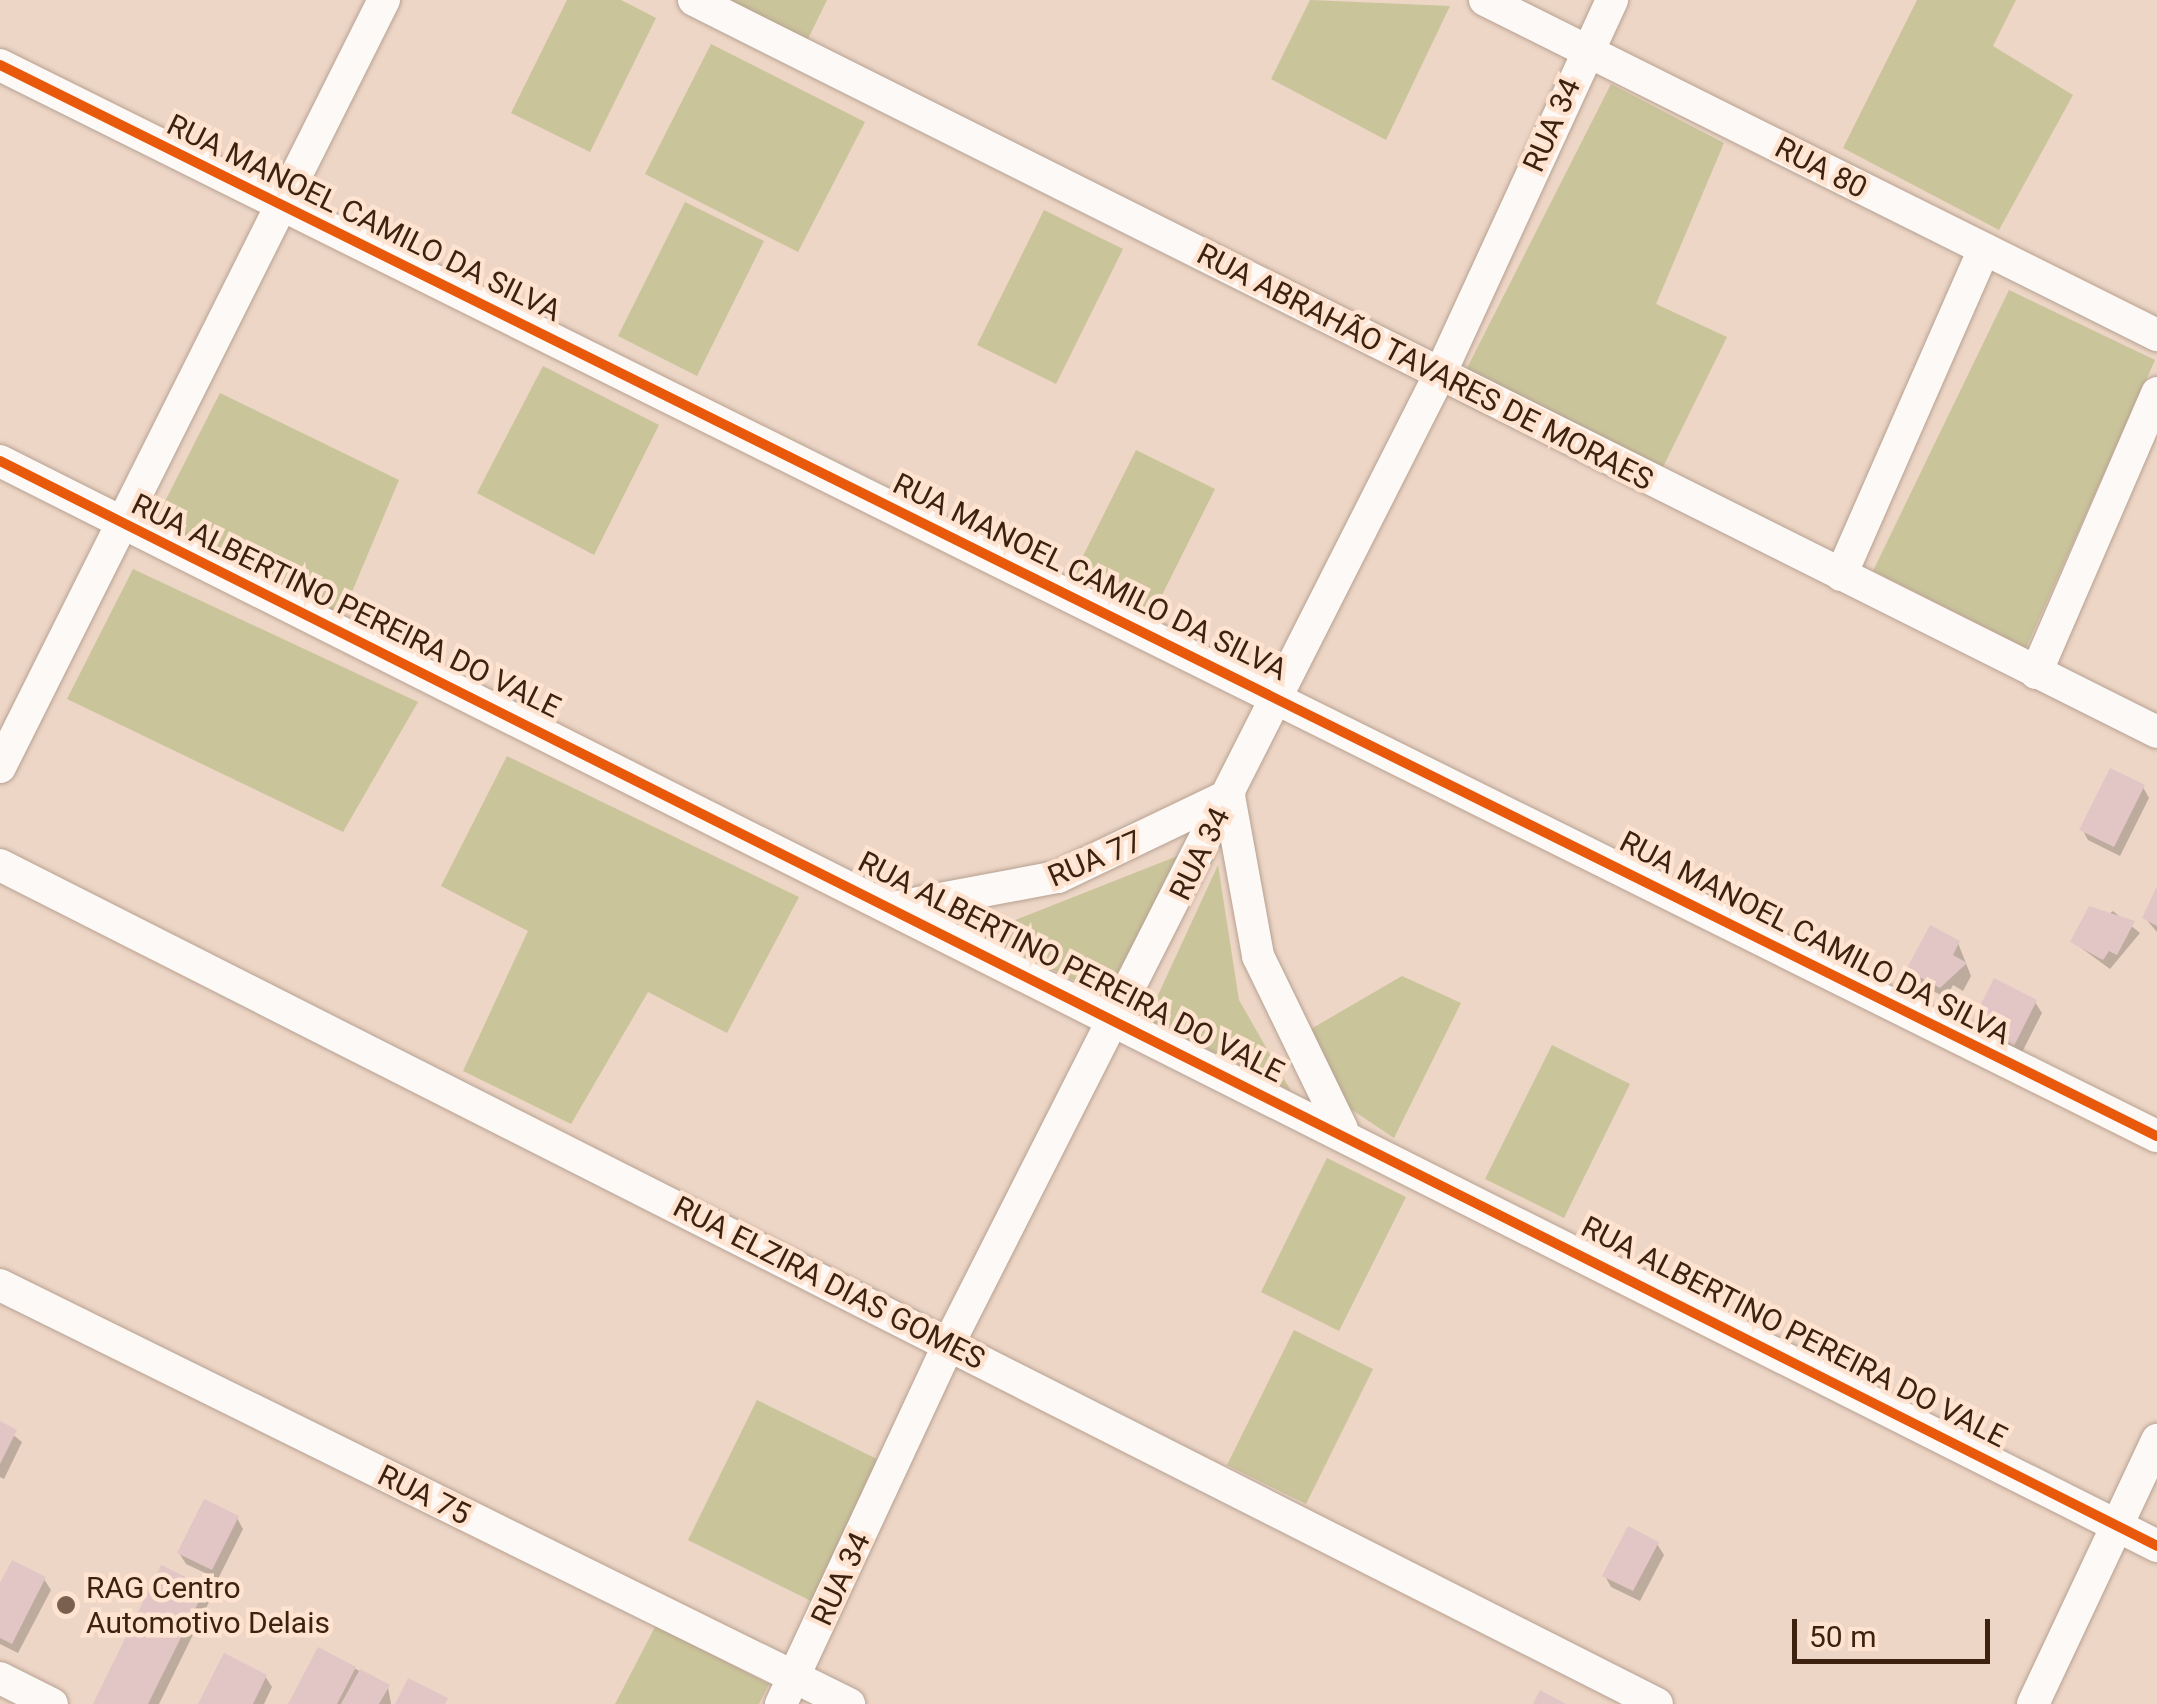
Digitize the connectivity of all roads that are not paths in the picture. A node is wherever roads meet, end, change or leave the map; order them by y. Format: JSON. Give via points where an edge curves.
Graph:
{"nodes":[{"id":1,"x":384,"y":0,"type":"edge"},
{"id":2,"x":694,"y":0,"type":"edge"},
{"id":3,"x":1485,"y":0,"type":"edge"},
{"id":4,"x":1612,"y":0,"type":"edge"},
{"id":5,"x":1586,"y":50,"type":"junction"},
{"id":6,"x":0,"y":65,"type":"edge"},
{"id":7,"x":281,"y":205,"type":"junction"},
{"id":8,"x":1984,"y":249,"type":"junction"},
{"id":9,"x":2157,"y":335,"type":"edge"},
{"id":10,"x":1440,"y":374,"type":"junction"},
{"id":11,"x":2157,"y":394,"type":"edge"},
{"id":12,"x":0,"y":462,"type":"edge"},
{"id":13,"x":122,"y":523,"type":"junction"},
{"id":14,"x":1840,"y":574,"type":"junction"},
{"id":15,"x":2036,"y":673,"type":"junction"},
{"id":16,"x":1278,"y":698,"type":"junction"},
{"id":17,"x":2157,"y":732,"type":"edge"},
{"id":18,"x":0,"y":767,"type":"edge"},
{"id":19,"x":1228,"y":795,"type":"junction"},
{"id":20,"x":0,"y":865,"type":"edge"},
{"id":21,"x":897,"y":907,"type":"junction"},
{"id":22,"x":1120,"y":1020,"type":"junction"},
{"id":23,"x":1342,"y":1129,"type":"junction"},
{"id":24,"x":2157,"y":1136,"type":"edge"},
{"id":25,"x":0,"y":1285,"type":"edge"},
{"id":26,"x":949,"y":1343,"type":"junction"},
{"id":27,"x":2157,"y":1440,"type":"edge"},
{"id":28,"x":2116,"y":1525,"type":"junction"},
{"id":29,"x":2157,"y":1546,"type":"edge"},
{"id":30,"x":0,"y":1678,"type":"edge"},
{"id":31,"x":788,"y":1691,"type":"edge"},
{"id":32,"x":52,"y":1704,"type":"edge"},
{"id":33,"x":849,"y":1704,"type":"edge"},
{"id":34,"x":1657,"y":1704,"type":"edge"},
{"id":35,"x":2033,"y":1704,"type":"edge"}],
"edges":[{"from":1,"to":7,"type":"street"},
{"from":2,"to":10,"type":"street","name":"RUA ABRAHÃO TAVARES DE MORAES"},
{"from":3,"to":5,"type":"street","name":"RUA 80"},
{"from":4,"to":5,"type":"street","name":"RUA 34"},
{"from":5,"to":8,"type":"street","name":"RUA 80"},
{"from":5,"to":10,"type":"street","name":"RUA 34"},
{"from":6,"to":7,"type":"street","name":"RUA MANOEL CAMILO DA SILVA"},
{"from":7,"to":13,"type":"street"},
{"from":7,"to":16,"type":"street","name":"RUA MANOEL CAMILO DA SILVA"},
{"from":8,"to":9,"type":"street","name":"RUA 80"},
{"from":8,"to":14,"type":"street"},
{"from":10,"to":14,"type":"street","name":"RUA ABRAHÃO TAVARES DE MORAES"},
{"from":10,"to":16,"type":"street","name":"RUA 34"},
{"from":11,"to":15,"type":"street"},
{"from":12,"to":13,"type":"street","name":"RUA ALBERTINO PEREIRA DO VALE"},
{"from":13,"to":18,"type":"street"},
{"from":13,"to":21,"type":"street","name":"RUA ALBERTINO PEREIRA DO VALE"},
{"from":14,"to":15,"type":"street","name":"RUA ABRAHÃO TAVARES DE MORAES"},
{"from":15,"to":17,"type":"street","name":"RUA ABRAHÃO TAVARES DE MORAES"},
{"from":16,"to":19,"type":"street","name":"RUA 34"},
{"from":16,"to":24,"type":"street","name":"RUA MANOEL CAMILO DA SILVA"},
{"from":19,"to":21,"type":"street","name":"RUA 77","via":[[1058,877]]},
{"from":19,"to":22,"type":"street","name":"RUA 34"},
{"from":19,"to":23,"type":"street","via":[[1258,956]]},
{"from":20,"to":26,"type":"street","name":"RUA ELZIRA DIAS GOMES"},
{"from":21,"to":22,"type":"street","name":"RUA ALBERTINO PEREIRA DO VALE"},
{"from":22,"to":23,"type":"street","name":"RUA ALBERTINO PEREIRA DO VALE"},
{"from":22,"to":26,"type":"street","name":"RUA 34"},
{"from":23,"to":28,"type":"street","name":"RUA ALBERTINO PEREIRA DO VALE"},
{"from":25,"to":31,"type":"street","name":"RUA 75"},
{"from":26,"to":31,"type":"street","name":"RUA 34"},
{"from":26,"to":34,"type":"street","name":"RUA ELZIRA DIAS GOMES"},
{"from":27,"to":28,"type":"street"},
{"from":28,"to":29,"type":"street"},
{"from":28,"to":35,"type":"street"},
{"from":30,"to":32,"type":"street"},
{"from":31,"to":33,"type":"street","name":"RUA 75"}]}
